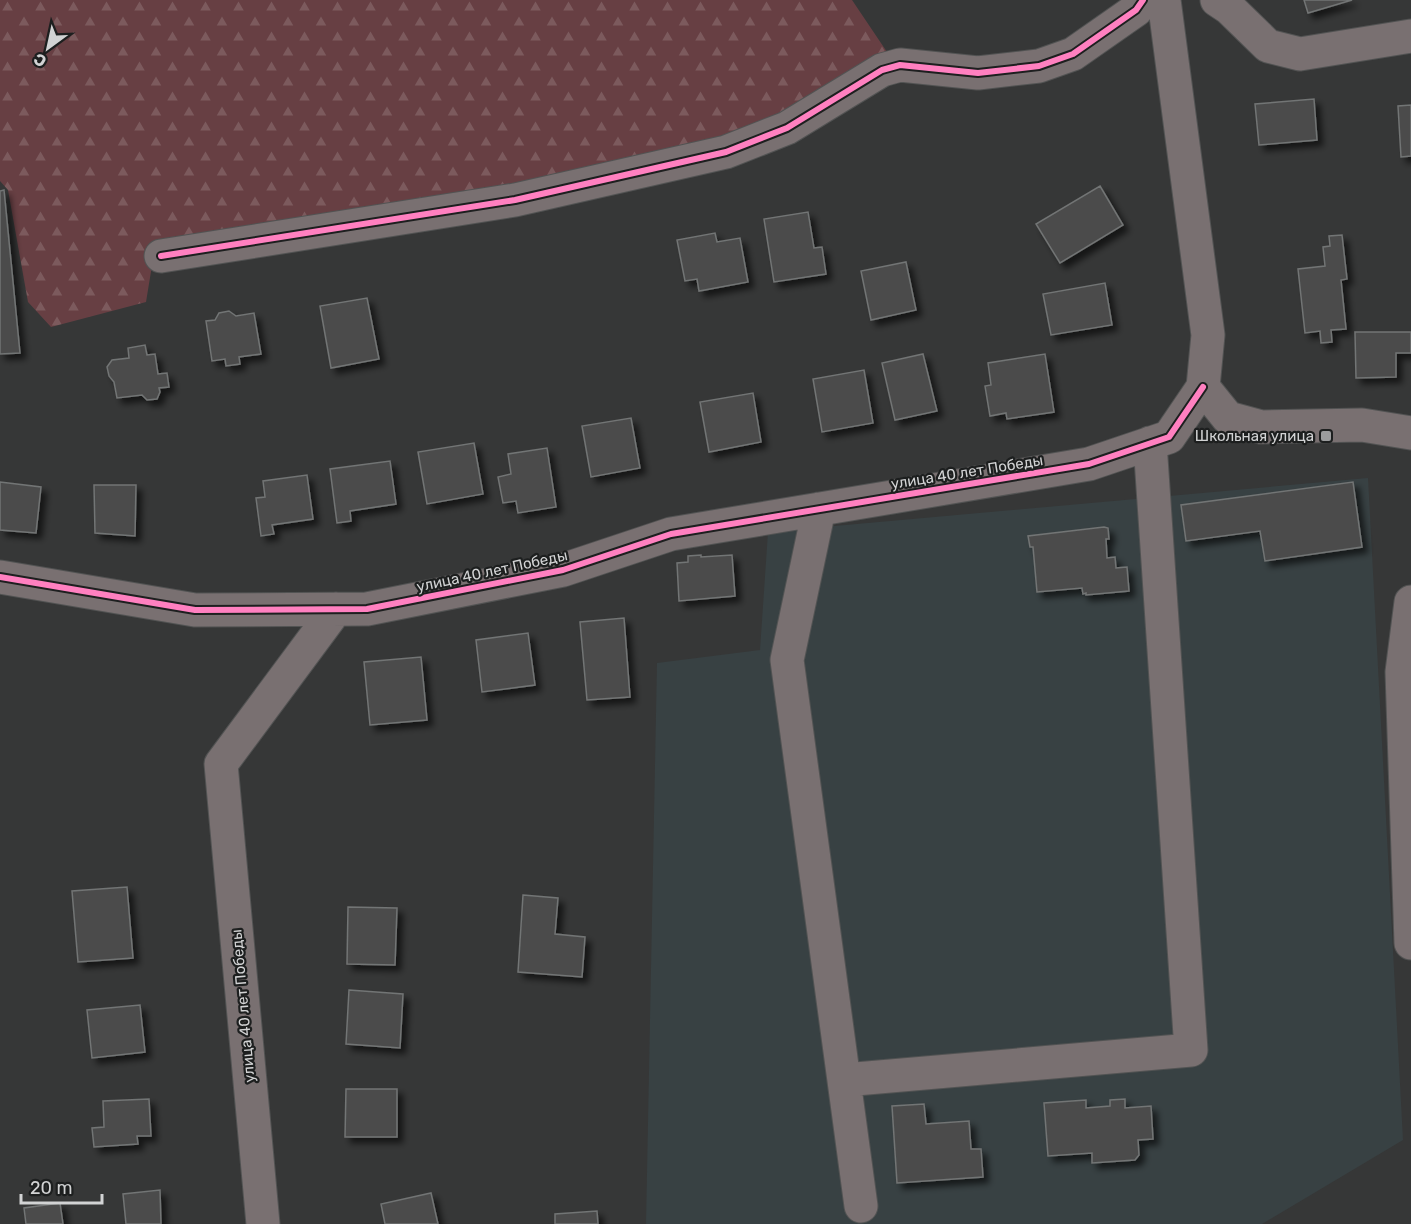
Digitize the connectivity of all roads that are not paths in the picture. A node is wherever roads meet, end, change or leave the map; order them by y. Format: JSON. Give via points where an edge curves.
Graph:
{"nodes":[{"id":1,"x":1143,"y":0,"type":"edge"},
{"id":2,"x":1164,"y":0,"type":"edge"},
{"id":3,"x":1217,"y":0,"type":"edge"},
{"id":4,"x":1411,"y":36,"type":"edge"},
{"id":5,"x":161,"y":256,"type":"dead end"},
{"id":6,"x":1203,"y":387,"type":"junction"},
{"id":7,"x":1411,"y":433,"type":"edge"},
{"id":8,"x":1150,"y":443,"type":"junction"},
{"id":9,"x":819,"y":509,"type":"junction"},
{"id":10,"x":0,"y":577,"type":"edge"},
{"id":11,"x":1411,"y":602,"type":"edge"},
{"id":12,"x":336,"y":609,"type":"junction"},
{"id":13,"x":1411,"y":943,"type":"edge"},
{"id":14,"x":844,"y":1080,"type":"junction"},
{"id":15,"x":861,"y":1206,"type":"dead end"},
{"id":16,"x":263,"y":1224,"type":"edge"}],
"edges":[{"from":1,"to":5,"type":"street","via":[[1136,10],[1073,54],[1039,66],[978,73],[900,65],[882,70],[787,128],[726,152],[515,200]]},
{"from":2,"to":6,"type":"street","via":[[1208,335]]},
{"from":3,"to":4,"type":"street","via":[[1268,46],[1300,54]]},
{"from":6,"to":7,"type":"street","via":[[1228,418],[1261,427],[1362,425]]},
{"from":6,"to":8,"type":"street","name":"улица 40 лет Победы","via":[[1169,437]]},
{"from":8,"to":9,"type":"street","name":"улица 40 лет Победы","via":[[1089,464]]},
{"from":8,"to":14,"type":"street","via":[[1191,1050]]},
{"from":9,"to":12,"type":"street","name":"улица 40 лет Победы","via":[[671,534],[563,570],[367,609]]},
{"from":9,"to":14,"type":"street","via":[[787,660]]},
{"from":10,"to":12,"type":"street","name":"улица 40 лет Победы","via":[[195,610]]},
{"from":11,"to":13,"type":"street","via":[[1402,672]]},
{"from":12,"to":16,"type":"street","name":"улица 40 лет Победы","via":[[221,764]]},
{"from":14,"to":15,"type":"street"}]}
